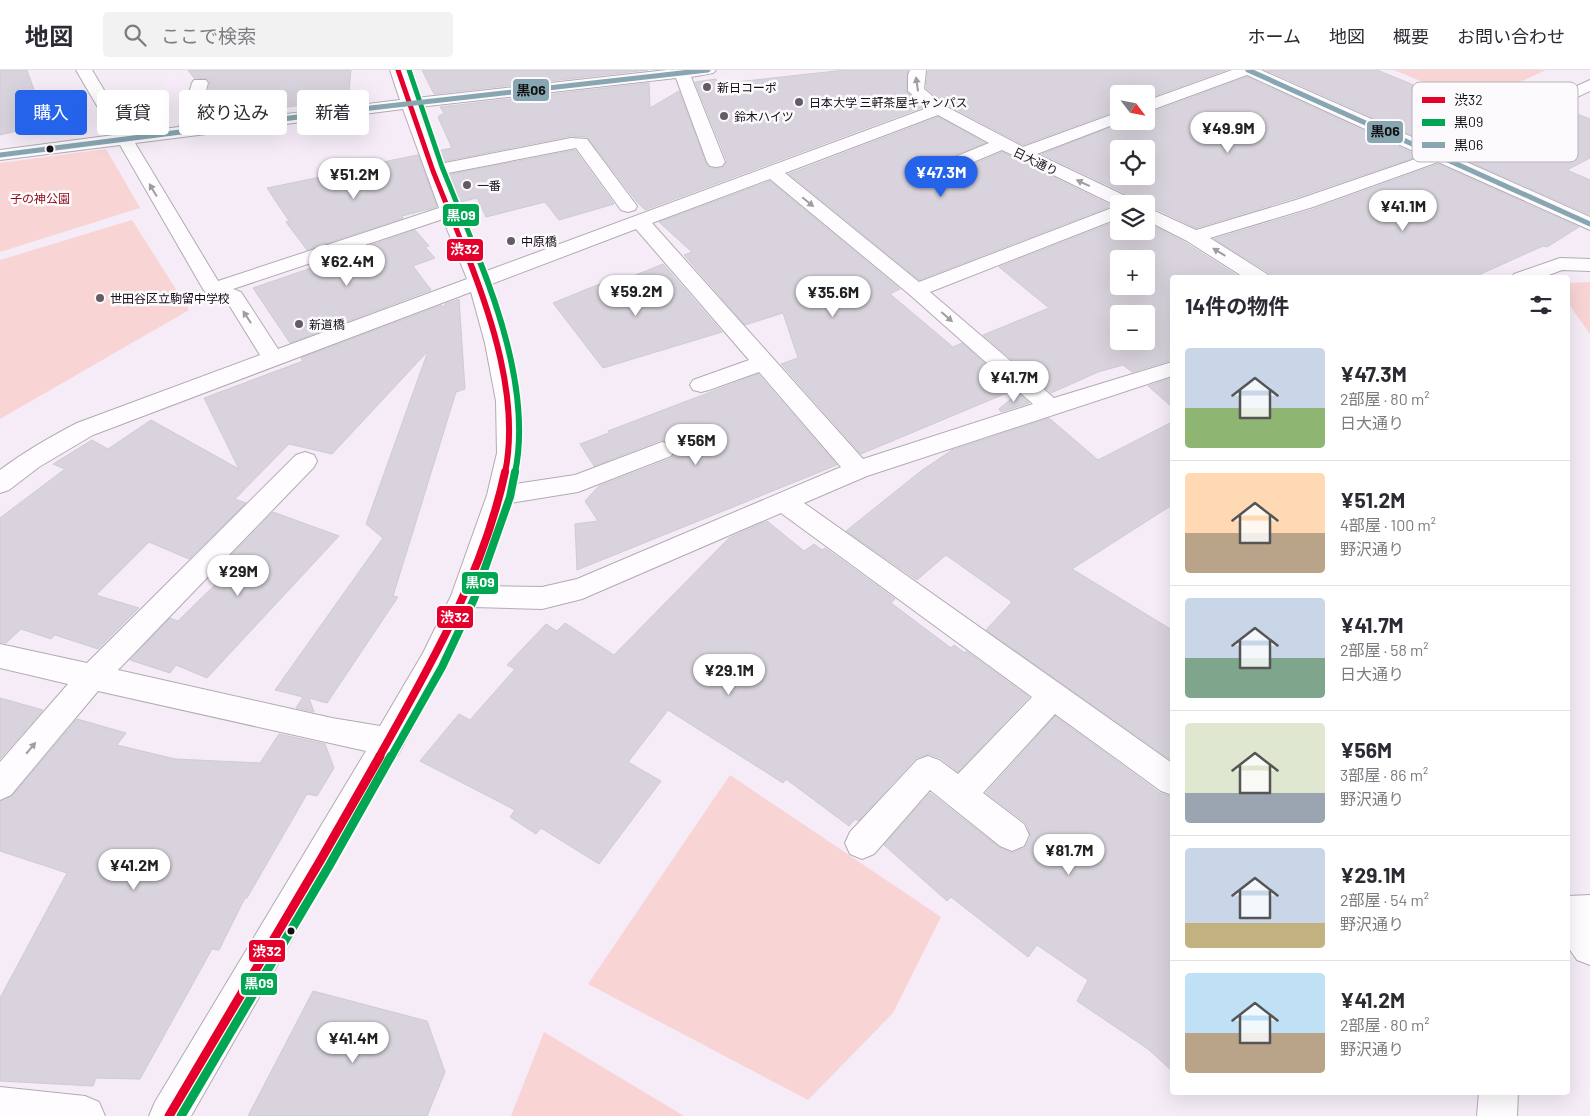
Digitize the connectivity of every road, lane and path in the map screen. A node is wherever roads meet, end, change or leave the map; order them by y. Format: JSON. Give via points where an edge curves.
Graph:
{"nodes":[{"id":1,"x":84,"y":70,"type":"edge"},
{"id":2,"x":398,"y":70,"type":"edge"},
{"id":3,"x":708,"y":70,"type":"edge"},
{"id":4,"x":918,"y":70,"type":"edge"},
{"id":5,"x":1247,"y":70,"type":"edge"},
{"id":6,"x":682,"y":73,"type":"junction"},
{"id":7,"x":200,"y":83,"type":"dead end"},
{"id":8,"x":1590,"y":85,"type":"edge"},
{"id":9,"x":198,"y":90,"type":"edge"},
{"id":10,"x":1578,"y":91,"type":"edge"},
{"id":11,"x":410,"y":104,"type":"junction"},
{"id":12,"x":1155,"y":104,"type":"edge"},
{"id":13,"x":939,"y":109,"type":"junction"},
{"id":14,"x":287,"y":118,"type":"edge"},
{"id":15,"x":1110,"y":120,"type":"edge"},
{"id":16,"x":179,"y":131,"type":"edge"},
{"id":17,"x":124,"y":138,"type":"junction"},
{"id":18,"x":1003,"y":144,"type":"junction"},
{"id":19,"x":1412,"y":144,"type":"edge"},
{"id":20,"x":0,"y":154,"type":"edge"},
{"id":21,"x":1021,"y":154,"type":"junction"},
{"id":22,"x":716,"y":162,"type":"dead end"},
{"id":23,"x":1422,"y":162,"type":"edge"},
{"id":24,"x":1452,"y":162,"type":"edge"},
{"id":25,"x":939,"y":170,"type":"dead end"},
{"id":26,"x":433,"y":171,"type":"junction"},
{"id":27,"x":771,"y":171,"type":"junction"},
{"id":28,"x":1110,"y":196,"type":"edge"},
{"id":29,"x":449,"y":211,"type":"junction"},
{"id":30,"x":633,"y":213,"type":"junction"},
{"id":31,"x":1110,"y":215,"type":"edge"},
{"id":32,"x":1155,"y":218,"type":"edge"},
{"id":33,"x":1590,"y":224,"type":"edge"},
{"id":34,"x":1194,"y":238,"type":"junction"},
{"id":35,"x":1590,"y":265,"type":"edge"},
{"id":36,"x":1255,"y":275,"type":"edge"},
{"id":37,"x":1529,"y":275,"type":"edge"},
{"id":38,"x":478,"y":282,"type":"junction"},
{"id":39,"x":213,"y":289,"type":"junction"},
{"id":40,"x":916,"y":290,"type":"junction"},
{"id":41,"x":273,"y":358,"type":"junction"},
{"id":42,"x":770,"y":370,"type":"junction"},
{"id":43,"x":1170,"y":370,"type":"edge"},
{"id":44,"x":700,"y":385,"type":"dead end"},
{"id":45,"x":1050,"y":407,"type":"junction"},
{"id":46,"x":662,"y":450,"type":"dead end"},
{"id":47,"x":305,"y":461,"type":"dead end"},
{"id":48,"x":858,"y":470,"type":"junction"},
{"id":49,"x":0,"y":484,"type":"edge"},
{"id":50,"x":500,"y":494,"type":"junction"},
{"id":51,"x":784,"y":502,"type":"junction"},
{"id":52,"x":464,"y":596,"type":"junction"},
{"id":53,"x":0,"y":656,"type":"edge"},
{"id":54,"x":91,"y":678,"type":"junction"},
{"id":55,"x":1053,"y":695,"type":"junction"},
{"id":56,"x":389,"y":741,"type":"junction"},
{"id":57,"x":1170,"y":780,"type":"edge"},
{"id":58,"x":0,"y":785,"type":"edge"},
{"id":59,"x":960,"y":795,"type":"junction"},
{"id":60,"x":1012,"y":835,"type":"dead end"},
{"id":61,"x":862,"y":842,"type":"dead end"},
{"id":62,"x":1590,"y":912,"type":"edge"},
{"id":63,"x":1570,"y":914,"type":"edge"},
{"id":64,"x":1570,"y":922,"type":"edge"},
{"id":65,"x":1590,"y":947,"type":"edge"},
{"id":66,"x":1499,"y":1095,"type":"edge"},
{"id":67,"x":0,"y":1107,"type":"edge"},
{"id":68,"x":85,"y":1116,"type":"edge"},
{"id":69,"x":169,"y":1116,"type":"edge"},
{"id":70,"x":1497,"y":1116,"type":"edge"}],
"edges":[{"from":1,"to":17,"type":"street"},
{"from":2,"to":11,"type":"street"},
{"from":3,"to":6,"type":"street"},
{"from":13,"to":4,"type":"street","name":"日大通り","one_way":true,"via":[[916,90]]},
{"from":5,"to":12,"type":"street"},
{"from":5,"to":19,"type":"street"},
{"from":6,"to":11,"type":"street"},
{"from":6,"to":22,"type":"street"},
{"from":7,"to":9,"type":"street"},
{"from":8,"to":10,"type":"street"},
{"from":11,"to":14,"type":"street"},
{"from":11,"to":26,"type":"street"},
{"from":13,"to":18,"type":"street","name":"日大通り"},
{"from":13,"to":27,"type":"street"},
{"from":15,"to":21,"type":"street"},
{"from":16,"to":17,"type":"street"},
{"from":17,"to":20,"type":"street"},
{"from":39,"to":17,"type":"street","one_way":true},
{"from":18,"to":21,"type":"street","name":"日大通り"},
{"from":18,"to":25,"type":"street"},
{"from":28,"to":21,"type":"street","name":"日大通り","one_way":true},
{"from":23,"to":34,"type":"street"},
{"from":24,"to":33,"type":"street"},
{"from":26,"to":29,"type":"street"},
{"from":26,"to":30,"type":"street","via":[[581,143]]},
{"from":27,"to":30,"type":"street"},
{"from":27,"to":40,"type":"street","one_way":true},
{"from":29,"to":38,"type":"street"},
{"from":29,"to":39,"type":"street"},
{"from":30,"to":38,"type":"street"},
{"from":30,"to":42,"type":"street"},
{"from":31,"to":40,"type":"street"},
{"from":32,"to":34,"type":"street"},
{"from":36,"to":34,"type":"street","one_way":true},
{"from":35,"to":37,"type":"street","via":[[1560,264]]},
{"from":38,"to":41,"type":"street"},
{"from":38,"to":50,"type":"street","via":[[508,400],[509,453]]},
{"from":41,"to":39,"type":"street","one_way":true,"via":[[234,296]]},
{"from":40,"to":45,"type":"street","one_way":true},
{"from":41,"to":49,"type":"street","via":[[85,429],[14,471]]},
{"from":42,"to":44,"type":"street"},
{"from":42,"to":48,"type":"street"},
{"from":43,"to":45,"type":"street"},
{"from":45,"to":48,"type":"street"},
{"from":46,"to":50,"type":"street","via":[[578,483]]},
{"from":47,"to":54,"type":"street"},
{"from":48,"to":51,"type":"street"},
{"from":50,"to":52,"type":"street"},
{"from":51,"to":52,"type":"street","via":[[582,588],[542,598]]},
{"from":51,"to":55,"type":"street"},
{"from":52,"to":56,"type":"street","via":[[433,662]]},
{"from":53,"to":54,"type":"street"},
{"from":54,"to":56,"type":"street"},
{"from":58,"to":54,"type":"street","one_way":true},
{"from":55,"to":57,"type":"street"},
{"from":55,"to":59,"type":"street"},
{"from":56,"to":69,"type":"street"},
{"from":59,"to":60,"type":"street"},
{"from":59,"to":61,"type":"street","via":[[928,770]]},
{"from":62,"to":63,"type":"street"},
{"from":64,"to":65,"type":"street"},
{"from":66,"to":70,"type":"street"},
{"from":67,"to":68,"type":"street"}]}
